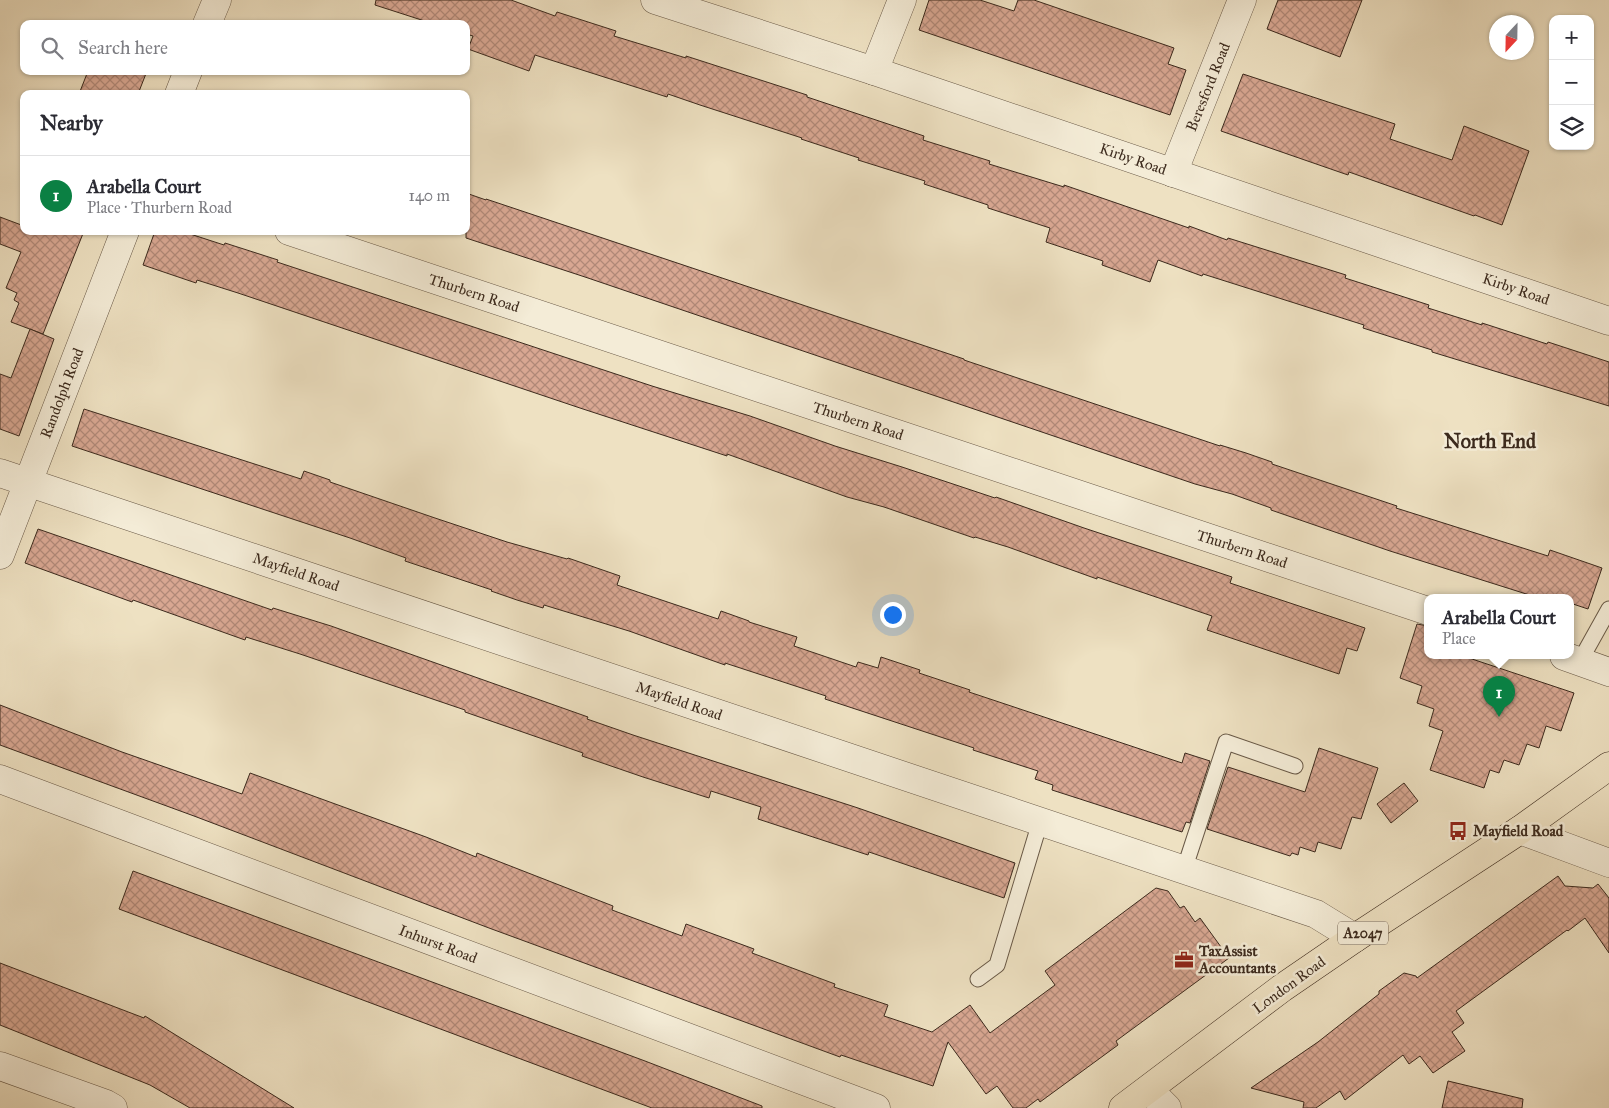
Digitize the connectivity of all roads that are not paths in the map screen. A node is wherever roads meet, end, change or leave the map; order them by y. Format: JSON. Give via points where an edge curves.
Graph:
{"nodes":[{"id":1,"x":217,"y":0,"type":"edge"},
{"id":2,"x":656,"y":0,"type":"edge"},
{"id":3,"x":902,"y":0,"type":"edge"},
{"id":4,"x":1242,"y":0,"type":"edge"},
{"id":5,"x":209,"y":20,"type":"edge"},
{"id":6,"x":874,"y":71,"type":"junction"},
{"id":7,"x":186,"y":75,"type":"edge"},
{"id":8,"x":181,"y":90,"type":"edge"},
{"id":9,"x":1173,"y":173,"type":"junction"},
{"id":10,"x":123,"y":235,"type":"edge"},
{"id":11,"x":301,"y":235,"type":"edge"},
{"id":12,"x":1609,"y":321,"type":"edge"},
{"id":13,"x":0,"y":473,"type":"edge"},
{"id":14,"x":28,"y":482,"type":"junction"},
{"id":15,"x":0,"y":555,"type":"edge"},
{"id":16,"x":1609,"y":609,"type":"edge"},
{"id":17,"x":1424,"y":610,"type":"edge"},
{"id":18,"x":1574,"y":655,"type":"edge"},
{"id":19,"x":1574,"y":659,"type":"edge"},
{"id":20,"x":1609,"y":672,"type":"edge"},
{"id":21,"x":1295,"y":766,"type":"dead end"},
{"id":22,"x":1609,"y":766,"type":"edge"},
{"id":23,"x":0,"y":779,"type":"edge"},
{"id":24,"x":1040,"y":822,"type":"junction"},
{"id":25,"x":1520,"y":830,"type":"junction"},
{"id":26,"x":1609,"y":863,"type":"edge"},
{"id":27,"x":1184,"y":870,"type":"junction"},
{"id":28,"x":1355,"y":938,"type":"junction"},
{"id":29,"x":978,"y":979,"type":"dead end"},
{"id":30,"x":0,"y":1066,"type":"edge"},
{"id":31,"x":1158,"y":1099,"type":"edge"},
{"id":32,"x":113,"y":1108,"type":"edge"},
{"id":33,"x":876,"y":1108,"type":"edge"},
{"id":34,"x":1123,"y":1108,"type":"edge"}],
"edges":[{"from":1,"to":5,"type":"street"},
{"from":2,"to":6,"type":"street","name":"Kirby Road"},
{"from":3,"to":6,"type":"street"},
{"from":4,"to":9,"type":"street","name":"Beresford Road"},
{"from":6,"to":9,"type":"street","name":"Kirby Road"},
{"from":7,"to":8,"type":"street"},
{"from":9,"to":12,"type":"street","name":"Kirby Road"},
{"from":10,"to":14,"type":"street","name":"Randolph Road"},
{"from":11,"to":17,"type":"street","name":"Thurbern Road"},
{"from":13,"to":14,"type":"street","name":"Mayfield Road"},
{"from":14,"to":15,"type":"street","name":"Randolph Road"},
{"from":14,"to":24,"type":"street","name":"Mayfield Road"},
{"from":16,"to":18,"type":"lane"},
{"from":19,"to":20,"type":"street"},
{"from":21,"to":27,"type":"lane","via":[[1226,742]]},
{"from":22,"to":25,"type":"main road","name":"London Road","number":"A2047"},
{"from":23,"to":33,"type":"street","name":"Inhurst Road"},
{"from":24,"to":27,"type":"street","name":"Mayfield Road"},
{"from":24,"to":29,"type":"lane","via":[[997,965]]},
{"from":25,"to":26,"type":"street"},
{"from":25,"to":28,"type":"main road","name":"London Road","number":"A2047"},
{"from":27,"to":28,"type":"street","name":"Mayfield Road","via":[[1316,914]]},
{"from":28,"to":31,"type":"main road","name":"London Road","number":"A2047","via":[[1282,988]]},
{"from":30,"to":32,"type":"street"},
{"from":31,"to":34,"type":"main road","name":"London Road","number":"A2047"}]}
